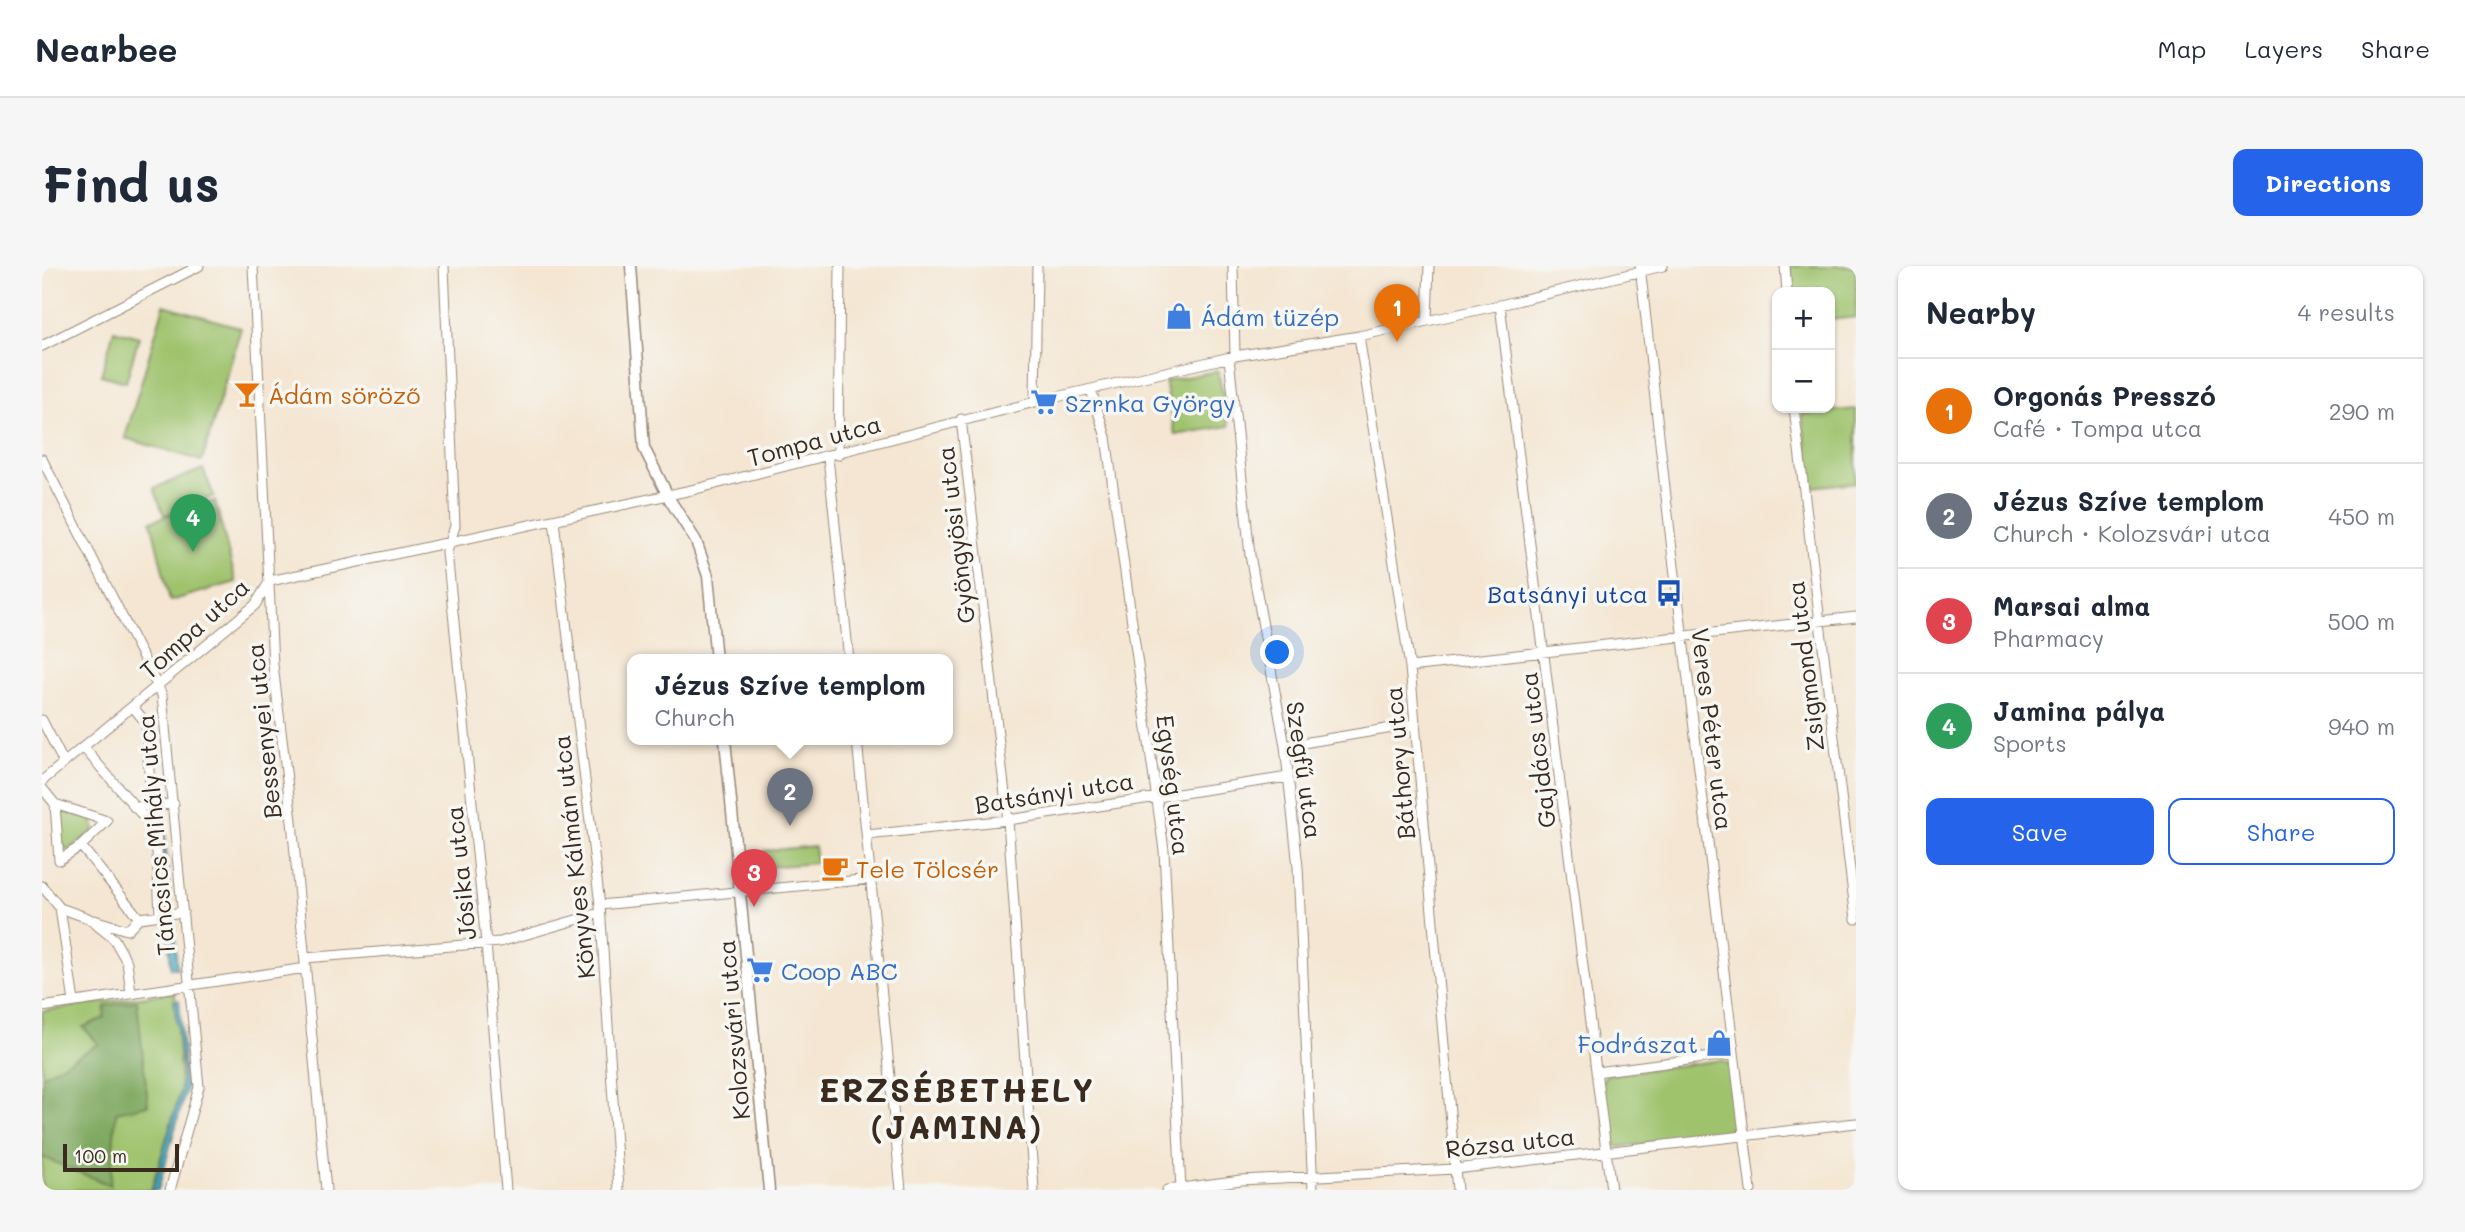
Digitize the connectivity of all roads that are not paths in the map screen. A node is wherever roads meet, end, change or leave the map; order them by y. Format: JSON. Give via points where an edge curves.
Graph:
{"nodes":[{"id":1,"x":199,"y":266,"type":"edge"},
{"id":2,"x":253,"y":266,"type":"edge"},
{"id":3,"x":444,"y":266,"type":"edge"},
{"id":4,"x":631,"y":266,"type":"edge"},
{"id":5,"x":840,"y":266,"type":"edge"},
{"id":6,"x":1037,"y":266,"type":"edge"},
{"id":7,"x":1233,"y":266,"type":"edge"},
{"id":8,"x":1429,"y":266,"type":"edge"},
{"id":9,"x":1664,"y":266,"type":"edge"},
{"id":10,"x":1785,"y":266,"type":"edge"},
{"id":11,"x":1640,"y":269,"type":"edge"},
{"id":12,"x":1787,"y":287,"type":"edge"},
{"id":13,"x":1500,"y":305,"type":"junction"},
{"id":14,"x":1427,"y":319,"type":"junction"},
{"id":15,"x":1359,"y":336,"type":"junction"},
{"id":16,"x":42,"y":346,"type":"edge"},
{"id":17,"x":1232,"y":357,"type":"junction"},
{"id":18,"x":1091,"y":390,"type":"junction"},
{"id":19,"x":1035,"y":401,"type":"junction"},
{"id":20,"x":1795,"y":413,"type":"edge"},
{"id":21,"x":961,"y":419,"type":"junction"},
{"id":22,"x":833,"y":456,"type":"junction"},
{"id":23,"x":42,"y":459,"type":"edge"},
{"id":24,"x":666,"y":494,"type":"junction"},
{"id":25,"x":554,"y":520,"type":"junction"},
{"id":26,"x":452,"y":542,"type":"junction"},
{"id":27,"x":270,"y":581,"type":"junction"},
{"id":28,"x":1856,"y":617,"type":"edge"},
{"id":29,"x":1819,"y":621,"type":"junction"},
{"id":30,"x":1682,"y":637,"type":"junction"},
{"id":31,"x":1544,"y":652,"type":"junction"},
{"id":32,"x":715,"y":654,"type":"edge"},
{"id":33,"x":849,"y":654,"type":"edge"},
{"id":34,"x":1409,"y":667,"type":"junction"},
{"id":35,"x":159,"y":685,"type":"junction"},
{"id":36,"x":132,"y":707,"type":"junction"},
{"id":37,"x":42,"y":720,"type":"edge"},
{"id":38,"x":1416,"y":724,"type":"junction"},
{"id":39,"x":726,"y":745,"type":"edge"},
{"id":40,"x":858,"y":745,"type":"edge"},
{"id":41,"x":1285,"y":746,"type":"junction"},
{"id":42,"x":83,"y":747,"type":"junction"},
{"id":43,"x":64,"y":763,"type":"junction"},
{"id":44,"x":1288,"y":777,"type":"junction"},
{"id":45,"x":42,"y":781,"type":"edge"},
{"id":46,"x":150,"y":786,"type":"dead end"},
{"id":47,"x":42,"y":788,"type":"edge"},
{"id":48,"x":1157,"y":795,"type":"junction"},
{"id":49,"x":55,"y":804,"type":"junction"},
{"id":50,"x":174,"y":804,"type":"junction"},
{"id":51,"x":134,"y":807,"type":"junction"},
{"id":52,"x":1007,"y":820,"type":"junction"},
{"id":53,"x":867,"y":835,"type":"junction"},
{"id":54,"x":81,"y":846,"type":"junction"},
{"id":55,"x":872,"y":879,"type":"junction"},
{"id":56,"x":42,"y":886,"type":"edge"},
{"id":57,"x":741,"y":892,"type":"junction"},
{"id":58,"x":60,"y":908,"type":"junction"},
{"id":59,"x":600,"y":909,"type":"junction"},
{"id":60,"x":183,"y":912,"type":"junction"},
{"id":61,"x":160,"y":914,"type":"junction"},
{"id":62,"x":88,"y":918,"type":"junction"},
{"id":63,"x":139,"y":918,"type":"junction"},
{"id":64,"x":1856,"y":919,"type":"edge"},
{"id":65,"x":116,"y":927,"type":"junction"},
{"id":66,"x":111,"y":937,"type":"junction"},
{"id":67,"x":486,"y":943,"type":"junction"},
{"id":68,"x":305,"y":963,"type":"junction"},
{"id":69,"x":188,"y":984,"type":"junction"},
{"id":70,"x":131,"y":993,"type":"junction"},
{"id":71,"x":74,"y":1002,"type":"junction"},
{"id":72,"x":42,"y":1007,"type":"edge"},
{"id":73,"x":1734,"y":1054,"type":"junction"},
{"id":74,"x":1596,"y":1072,"type":"junction"},
{"id":75,"x":1856,"y":1123,"type":"edge"},
{"id":76,"x":1745,"y":1137,"type":"junction"},
{"id":77,"x":1607,"y":1151,"type":"junction"},
{"id":78,"x":1455,"y":1169,"type":"junction"},
{"id":79,"x":1312,"y":1177,"type":"junction"},
{"id":80,"x":1181,"y":1189,"type":"edge"},
{"id":81,"x":170,"y":1190,"type":"edge"},
{"id":82,"x":326,"y":1190,"type":"edge"},
{"id":83,"x":506,"y":1190,"type":"edge"},
{"id":84,"x":619,"y":1190,"type":"edge"},
{"id":85,"x":769,"y":1190,"type":"edge"},
{"id":86,"x":901,"y":1190,"type":"edge"},
{"id":87,"x":1034,"y":1190,"type":"edge"},
{"id":88,"x":1167,"y":1190,"type":"edge"},
{"id":89,"x":1312,"y":1190,"type":"edge"},
{"id":90,"x":1457,"y":1190,"type":"edge"},
{"id":91,"x":1611,"y":1190,"type":"edge"},
{"id":92,"x":1751,"y":1190,"type":"edge"}],
"edges":[{"from":1,"to":16,"type":"street"},
{"from":2,"to":27,"type":"street","name":"Bessenyei utca"},
{"from":3,"to":26,"type":"street"},
{"from":4,"to":24,"type":"street","via":[[644,448]]},
{"from":5,"to":22,"type":"street"},
{"from":6,"to":19,"type":"street"},
{"from":7,"to":17,"type":"street","name":"Szegfű utca"},
{"from":8,"to":14,"type":"street"},
{"from":9,"to":11,"type":"street","name":"Tompa utca"},
{"from":10,"to":12,"type":"street"},
{"from":11,"to":13,"type":"street","name":"Tompa utca"},
{"from":11,"to":30,"type":"street","name":"Veres Péter utca"},
{"from":13,"to":14,"type":"street","name":"Tompa utca"},
{"from":13,"to":31,"type":"street","name":"Gajdács utca"},
{"from":14,"to":15,"type":"street","name":"Tompa utca"},
{"from":15,"to":17,"type":"street","name":"Tompa utca"},
{"from":15,"to":34,"type":"street","name":"Báthory utca"},
{"from":17,"to":18,"type":"street","name":"Tompa utca"},
{"from":17,"to":41,"type":"street","name":"Szegfű utca","via":[[1250,555]]},
{"from":18,"to":19,"type":"street","name":"Tompa utca"},
{"from":18,"to":48,"type":"street","name":"Egység utca","via":[[1105,437]]},
{"from":19,"to":21,"type":"street","name":"Tompa utca"},
{"from":20,"to":29,"type":"street","name":"Zsigmond utca"},
{"from":21,"to":22,"type":"street","name":"Tompa utca"},
{"from":21,"to":52,"type":"street","name":"Gyöngyösi utca"},
{"from":22,"to":24,"type":"street","name":"Tompa utca"},
{"from":22,"to":33,"type":"street"},
{"from":23,"to":35,"type":"street","name":"Táncsics Mihály utca"},
{"from":24,"to":25,"type":"street","name":"Tompa utca"},
{"from":24,"to":32,"type":"street","via":[[696,541],[708,576]]},
{"from":25,"to":26,"type":"street","name":"Tompa utca"},
{"from":25,"to":59,"type":"street","name":"Könyves Kálmán utca"},
{"from":26,"to":27,"type":"street","name":"Tompa utca"},
{"from":26,"to":67,"type":"street","name":"Jósika utca","via":[[447,552]]},
{"from":27,"to":35,"type":"street","name":"Tompa utca","via":[[255,605]]},
{"from":27,"to":68,"type":"street","name":"Bessenyei utca","via":[[273,665]]},
{"from":28,"to":29,"type":"street"},
{"from":29,"to":30,"type":"street"},
{"from":29,"to":64,"type":"street","name":"Zsigmond utca"},
{"from":30,"to":31,"type":"street"},
{"from":30,"to":73,"type":"street","name":"Veres Péter utca"},
{"from":31,"to":34,"type":"street"},
{"from":31,"to":74,"type":"street","name":"Gajdács utca"},
{"from":34,"to":38,"type":"street","name":"Báthory utca"},
{"from":35,"to":36,"type":"street","name":"Tompa utca"},
{"from":35,"to":50,"type":"street","name":"Táncsics Mihály utca"},
{"from":36,"to":42,"type":"street","name":"Tompa utca"},
{"from":36,"to":46,"type":"street","via":[[145,723]]},
{"from":37,"to":43,"type":"street"},
{"from":38,"to":41,"type":"street"},
{"from":38,"to":78,"type":"street","name":"Báthory utca"},
{"from":39,"to":57,"type":"street","name":"Kolozsvári utca"},
{"from":40,"to":53,"type":"street"},
{"from":41,"to":44,"type":"street","name":"Szegfű utca"},
{"from":42,"to":43,"type":"street","name":"Tompa utca"},
{"from":42,"to":51,"type":"street"},
{"from":43,"to":45,"type":"street","name":"Tompa utca"},
{"from":44,"to":48,"type":"street","name":"Batsányi utca"},
{"from":44,"to":79,"type":"street","name":"Szegfű utca","via":[[1298,867]]},
{"from":47,"to":49,"type":"street"},
{"from":48,"to":52,"type":"street","name":"Batsányi utca"},
{"from":48,"to":80,"type":"street","name":"Egység utca","via":[[1168,897]]},
{"from":49,"to":54,"type":"street","via":[[59,860]]},
{"from":49,"to":54,"type":"street","via":[[107,821]]},
{"from":50,"to":51,"type":"street"},
{"from":50,"to":60,"type":"street","name":"Táncsics Mihály utca"},
{"from":51,"to":61,"type":"street","via":[[156,831]]},
{"from":52,"to":53,"type":"street","name":"Batsányi utca"},
{"from":52,"to":87,"type":"street","name":"Gyöngyösi utca"},
{"from":53,"to":55,"type":"street"},
{"from":54,"to":63,"type":"street"},
{"from":55,"to":57,"type":"street"},
{"from":55,"to":86,"type":"street"},
{"from":56,"to":58,"type":"street"},
{"from":57,"to":59,"type":"street"},
{"from":57,"to":85,"type":"street","name":"Kolozsvári utca"},
{"from":58,"to":62,"type":"street"},
{"from":58,"to":71,"type":"street"},
{"from":59,"to":67,"type":"street"},
{"from":59,"to":84,"type":"street","name":"Könyves Kálmán utca"},
{"from":60,"to":61,"type":"street"},
{"from":60,"to":69,"type":"street","name":"Táncsics Mihály utca"},
{"from":61,"to":63,"type":"street"},
{"from":62,"to":65,"type":"street"},
{"from":62,"to":66,"type":"street"},
{"from":63,"to":65,"type":"street","via":[[131,929]]},
{"from":65,"to":66,"type":"street"},
{"from":66,"to":70,"type":"street","via":[[127,962]]},
{"from":67,"to":68,"type":"street"},
{"from":67,"to":83,"type":"street","name":"Jósika utca"},
{"from":68,"to":69,"type":"street"},
{"from":68,"to":82,"type":"street","name":"Bessenyei utca"},
{"from":69,"to":70,"type":"street"},
{"from":69,"to":81,"type":"street","name":"Táncsics Mihály utca","via":[[200,1087]]},
{"from":70,"to":71,"type":"street"},
{"from":71,"to":72,"type":"street"},
{"from":73,"to":74,"type":"street"},
{"from":73,"to":76,"type":"street","name":"Veres Péter utca"},
{"from":74,"to":77,"type":"street","name":"Gajdács utca"},
{"from":75,"to":76,"type":"street","name":"Rózsa utca"},
{"from":76,"to":77,"type":"street","name":"Rózsa utca"},
{"from":76,"to":92,"type":"street","name":"Veres Péter utca"},
{"from":77,"to":78,"type":"street","name":"Rózsa utca"},
{"from":77,"to":91,"type":"street","name":"Gajdács utca"},
{"from":78,"to":79,"type":"street","name":"Rózsa utca"},
{"from":78,"to":90,"type":"street","name":"Báthory utca"},
{"from":79,"to":80,"type":"street","name":"Rózsa utca"},
{"from":79,"to":89,"type":"street","name":"Szegfű utca"},
{"from":80,"to":88,"type":"street","name":"Rózsa utca"}]}
